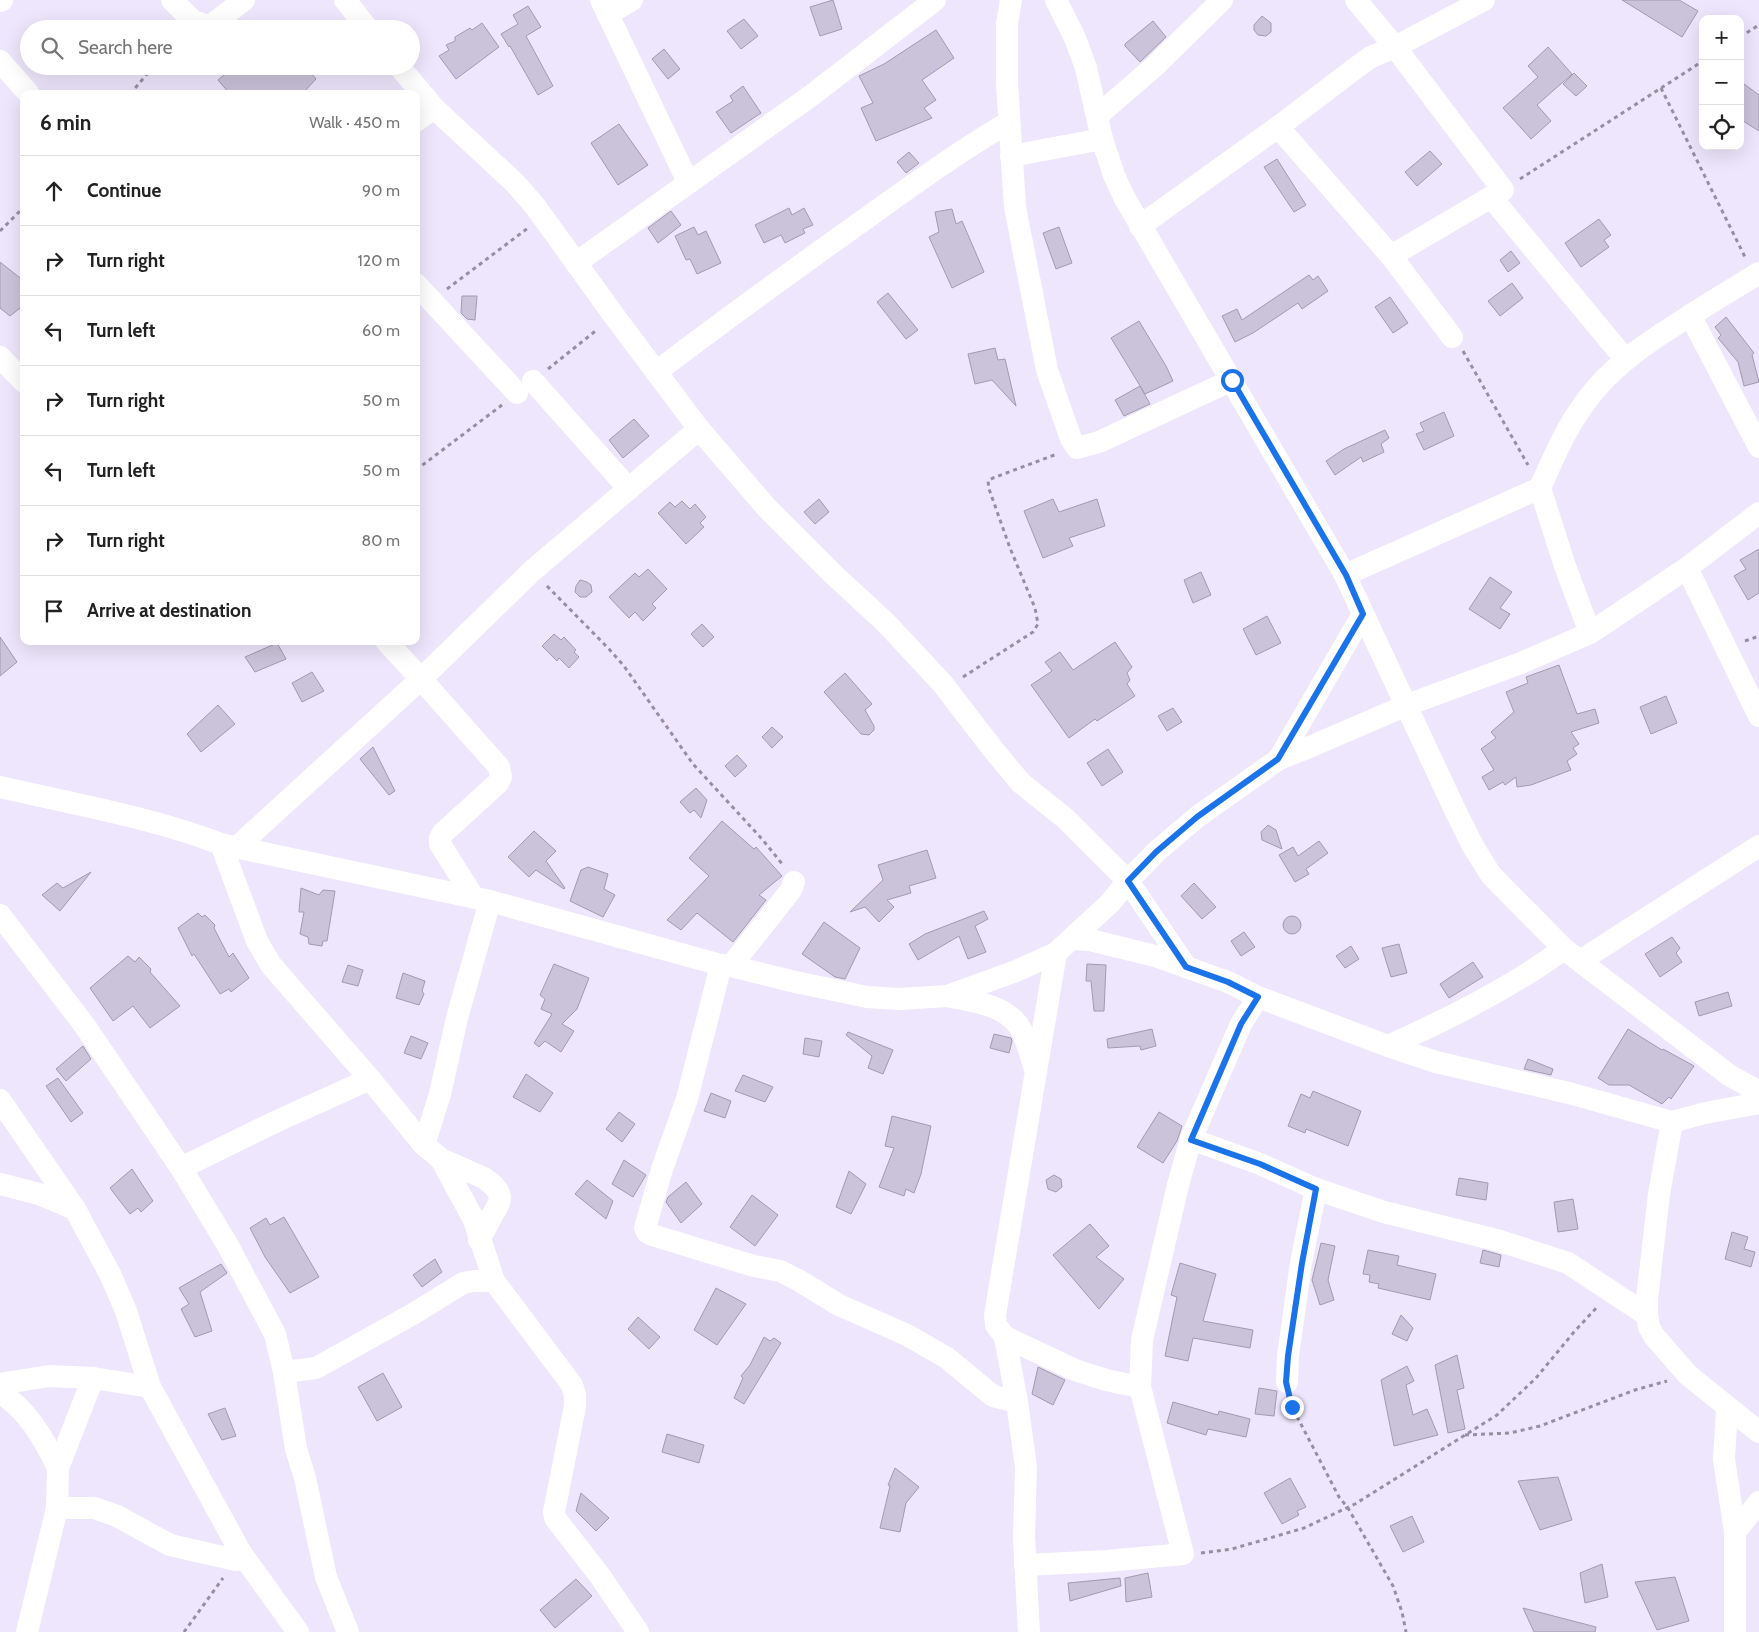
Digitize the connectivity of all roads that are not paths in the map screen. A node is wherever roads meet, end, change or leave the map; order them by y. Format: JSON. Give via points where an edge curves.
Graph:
{"nodes":[{"id":1,"x":172,"y":0,"type":"edge"},
{"id":2,"x":244,"y":0,"type":"edge"},
{"id":3,"x":345,"y":0,"type":"edge"},
{"id":4,"x":632,"y":0,"type":"edge"},
{"id":5,"x":935,"y":0,"type":"edge"},
{"id":6,"x":1011,"y":0,"type":"edge"},
{"id":7,"x":1056,"y":0,"type":"edge"},
{"id":8,"x":1222,"y":0,"type":"edge"},
{"id":9,"x":1356,"y":0,"type":"edge"},
{"id":10,"x":1484,"y":0,"type":"edge"},
{"id":11,"x":604,"y":7,"type":"edge"},
{"id":12,"x":192,"y":20,"type":"edge"},
{"id":13,"x":218,"y":20,"type":"edge"},
{"id":14,"x":361,"y":20,"type":"edge"},
{"id":15,"x":1395,"y":47,"type":"junction"},
{"id":16,"x":0,"y":61,"type":"edge"},
{"id":17,"x":404,"y":75,"type":"edge"},
{"id":18,"x":25,"y":90,"type":"edge"},
{"id":19,"x":412,"y":90,"type":"edge"},
{"id":20,"x":425,"y":114,"type":"edge"},
{"id":21,"x":1097,"y":116,"type":"junction"},
{"id":22,"x":1009,"y":122,"type":"junction"},
{"id":23,"x":1278,"y":127,"type":"junction"},
{"id":24,"x":1102,"y":139,"type":"junction"},
{"id":25,"x":1011,"y":156,"type":"junction"},
{"id":26,"x":688,"y":182,"type":"junction"},
{"id":27,"x":1497,"y":193,"type":"junction"},
{"id":28,"x":1140,"y":226,"type":"junction"},
{"id":29,"x":1391,"y":256,"type":"junction"},
{"id":30,"x":576,"y":263,"type":"junction"},
{"id":31,"x":1757,"y":275,"type":"edge"},
{"id":32,"x":424,"y":305,"type":"edge"},
{"id":33,"x":1690,"y":315,"type":"junction"},
{"id":34,"x":1452,"y":337,"type":"road end"},
{"id":35,"x":0,"y":356,"type":"edge"},
{"id":36,"x":1625,"y":359,"type":"junction"},
{"id":37,"x":656,"y":372,"type":"junction"},
{"id":38,"x":20,"y":378,"type":"edge"},
{"id":39,"x":1232,"y":380,"type":"junction"},
{"id":40,"x":699,"y":429,"type":"junction"},
{"id":41,"x":1759,"y":447,"type":"edge"},
{"id":42,"x":1540,"y":488,"type":"junction"},
{"id":43,"x":630,"y":489,"type":"junction"},
{"id":44,"x":1759,"y":513,"type":"edge"},
{"id":45,"x":1687,"y":568,"type":"junction"},
{"id":46,"x":1346,"y":575,"type":"junction"},
{"id":47,"x":1363,"y":614,"type":"junction"},
{"id":48,"x":1590,"y":633,"type":"junction"},
{"id":49,"x":390,"y":645,"type":"edge"},
{"id":50,"x":421,"y":678,"type":"junction"},
{"id":51,"x":1406,"y":705,"type":"junction"},
{"id":52,"x":1759,"y":716,"type":"edge"},
{"id":53,"x":1278,"y":759,"type":"junction"},
{"id":54,"x":0,"y":787,"type":"edge"},
{"id":55,"x":229,"y":846,"type":"junction"},
{"id":56,"x":1759,"y":846,"type":"edge"},
{"id":57,"x":1128,"y":881,"type":"junction"},
{"id":58,"x":794,"y":882,"type":"road end"},
{"id":59,"x":482,"y":899,"type":"junction"},
{"id":60,"x":0,"y":915,"type":"edge"},
{"id":61,"x":1065,"y":946,"type":"junction"},
{"id":62,"x":1572,"y":955,"type":"junction"},
{"id":63,"x":726,"y":965,"type":"junction"},
{"id":64,"x":1186,"y":967,"type":"junction"},
{"id":65,"x":947,"y":996,"type":"junction"},
{"id":66,"x":1258,"y":997,"type":"junction"},
{"id":67,"x":1388,"y":1046,"type":"junction"},
{"id":68,"x":1035,"y":1071,"type":"junction"},
{"id":69,"x":370,"y":1079,"type":"junction"},
{"id":70,"x":1759,"y":1092,"type":"edge"},
{"id":71,"x":0,"y":1100,"type":"edge"},
{"id":72,"x":1759,"y":1103,"type":"edge"},
{"id":73,"x":1672,"y":1122,"type":"junction"},
{"id":74,"x":1191,"y":1140,"type":"junction"},
{"id":75,"x":432,"y":1152,"type":"junction"},
{"id":76,"x":181,"y":1168,"type":"junction"},
{"id":77,"x":0,"y":1184,"type":"edge"},
{"id":78,"x":1316,"y":1189,"type":"junction"},
{"id":79,"x":75,"y":1209,"type":"junction"},
{"id":80,"x":479,"y":1240,"type":"junction"},
{"id":81,"x":494,"y":1281,"type":"junction"},
{"id":82,"x":1647,"y":1315,"type":"junction"},
{"id":83,"x":1005,"y":1338,"type":"junction"},
{"id":84,"x":284,"y":1372,"type":"junction"},
{"id":85,"x":93,"y":1378,"type":"junction"},
{"id":86,"x":1286,"y":1382,"type":"road end"},
{"id":87,"x":0,"y":1384,"type":"edge"},
{"id":88,"x":150,"y":1387,"type":"junction"},
{"id":89,"x":1140,"y":1387,"type":"junction"},
{"id":90,"x":0,"y":1393,"type":"edge"},
{"id":91,"x":1017,"y":1402,"type":"junction"},
{"id":92,"x":1727,"y":1407,"type":"junction"},
{"id":93,"x":1759,"y":1432,"type":"edge"},
{"id":94,"x":58,"y":1468,"type":"junction"},
{"id":95,"x":1759,"y":1502,"type":"edge"},
{"id":96,"x":57,"y":1508,"type":"junction"},
{"id":97,"x":1735,"y":1532,"type":"junction"},
{"id":98,"x":238,"y":1557,"type":"junction"},
{"id":99,"x":1025,"y":1565,"type":"junction"},
{"id":100,"x":27,"y":1632,"type":"edge"},
{"id":101,"x":298,"y":1632,"type":"edge"},
{"id":102,"x":348,"y":1632,"type":"edge"},
{"id":103,"x":638,"y":1632,"type":"edge"},
{"id":104,"x":1029,"y":1632,"type":"edge"},
{"id":105,"x":1736,"y":1632,"type":"edge"}],
"edges":[{"from":1,"to":12,"type":"street"},
{"from":2,"to":13,"type":"street"},
{"from":3,"to":14,"type":"street"},
{"from":4,"to":11,"type":"street"},
{"from":5,"to":26,"type":"street","via":[[812,95]]},
{"from":6,"to":22,"type":"street","via":[[1007,24]]},
{"from":7,"to":21,"type":"street","via":[[1086,68]]},
{"from":8,"to":21,"type":"street","via":[[1155,66]]},
{"from":9,"to":15,"type":"street"},
{"from":10,"to":15,"type":"street"},
{"from":11,"to":26,"type":"street"},
{"from":15,"to":23,"type":"street","via":[[1357,67]]},
{"from":15,"to":27,"type":"street"},
{"from":16,"to":18,"type":"street"},
{"from":17,"to":19,"type":"street"},
{"from":20,"to":30,"type":"street","via":[[515,183]]},
{"from":21,"to":24,"type":"street"},
{"from":22,"to":25,"type":"street"},
{"from":22,"to":37,"type":"street","via":[[957,154],[852,228]]},
{"from":23,"to":28,"type":"street"},
{"from":23,"to":29,"type":"street"},
{"from":24,"to":25,"type":"street"},
{"from":24,"to":28,"type":"street","via":[[1114,175]]},
{"from":25,"to":39,"type":"street","via":[[1016,208],[1046,370],[1068,433],[1077,448],[1099,442]]},
{"from":26,"to":30,"type":"street"},
{"from":27,"to":29,"type":"street"},
{"from":27,"to":36,"type":"street"},
{"from":28,"to":39,"type":"street"},
{"from":29,"to":34,"type":"street"},
{"from":30,"to":37,"type":"street"},
{"from":31,"to":33,"type":"street"},
{"from":32,"to":43,"type":"street","via":[[525,387]]},
{"from":33,"to":36,"type":"street"},
{"from":33,"to":41,"type":"street"},
{"from":35,"to":38,"type":"street"},
{"from":36,"to":42,"type":"street","via":[[1584,404],[1562,438]]},
{"from":37,"to":40,"type":"street"},
{"from":39,"to":46,"type":"street"},
{"from":40,"to":43,"type":"street"},
{"from":40,"to":57,"type":"street","via":[[767,508],[886,623],[946,688],[1022,783],[1066,819]]},
{"from":42,"to":46,"type":"street"},
{"from":42,"to":48,"type":"street","via":[[1564,566]]},
{"from":43,"to":50,"type":"street","via":[[532,571]]},
{"from":44,"to":45,"type":"street"},
{"from":45,"to":48,"type":"street"},
{"from":45,"to":52,"type":"street"},
{"from":46,"to":47,"type":"street"},
{"from":47,"to":51,"type":"street"},
{"from":47,"to":53,"type":"street"},
{"from":48,"to":51,"type":"street","via":[[1521,663]]},
{"from":49,"to":50,"type":"street"},
{"from":50,"to":55,"type":"street"},
{"from":50,"to":59,"type":"street","via":[[499,767],[501,777],[498,783],[440,838],[440,844]]},
{"from":51,"to":53,"type":"street"},
{"from":51,"to":62,"type":"street","via":[[1456,812],[1491,875]]},
{"from":53,"to":57,"type":"street","via":[[1197,817]]},
{"from":54,"to":55,"type":"street","via":[[134,817]]},
{"from":55,"to":59,"type":"street"},
{"from":55,"to":69,"type":"street","via":[[262,952]]},
{"from":56,"to":62,"type":"street"},
{"from":57,"to":61,"type":"street"},
{"from":57,"to":64,"type":"street"},
{"from":58,"to":63,"type":"street","via":[[791,890]]},
{"from":59,"to":63,"type":"street"},
{"from":59,"to":75,"type":"street","via":[[440,1094]]},
{"from":60,"to":76,"type":"street","via":[[85,1026]]},
{"from":61,"to":64,"type":"street","via":[[1115,946]]},
{"from":61,"to":65,"type":"street","via":[[1016,971]]},
{"from":61,"to":68,"type":"street"},
{"from":62,"to":67,"type":"street","via":[[1536,970],[1432,1027]]},
{"from":62,"to":70,"type":"street","via":[[1730,1075]]},
{"from":63,"to":65,"type":"street","via":[[867,997]]},
{"from":63,"to":91,"type":"street","via":[[687,1099],[662,1169],[645,1228],[647,1232],[754,1266],[780,1271],[839,1305],[907,1335],[947,1358],[993,1396]]},
{"from":64,"to":66,"type":"street"},
{"from":65,"to":68,"type":"street","via":[[1008,1014],[1020,1026]]},
{"from":66,"to":67,"type":"street"},
{"from":66,"to":74,"type":"street","via":[[1241,1024]]},
{"from":67,"to":73,"type":"street","via":[[1436,1062],[1569,1093]]},
{"from":68,"to":83,"type":"street","via":[[994,1315],[996,1325]]},
{"from":69,"to":75,"type":"street"},
{"from":69,"to":76,"type":"street"},
{"from":71,"to":79,"type":"street"},
{"from":72,"to":73,"type":"street"},
{"from":73,"to":82,"type":"street","via":[[1659,1194]]},
{"from":74,"to":78,"type":"street","via":[[1260,1164]]},
{"from":74,"to":89,"type":"street","via":[[1142,1340]]},
{"from":75,"to":80,"type":"street","via":[[474,1220]]},
{"from":75,"to":80,"type":"street","via":[[484,1178],[498,1191],[499,1203]]},
{"from":76,"to":84,"type":"street","via":[[227,1244],[275,1334]]},
{"from":77,"to":79,"type":"street","via":[[39,1194]]},
{"from":78,"to":82,"type":"street","via":[[1384,1212],[1500,1241],[1568,1263]]},
{"from":78,"to":86,"type":"street"},
{"from":79,"to":88,"type":"street","via":[[122,1302]]},
{"from":80,"to":81,"type":"street"},
{"from":81,"to":84,"type":"street","via":[[463,1283],[316,1368]]},
{"from":81,"to":103,"type":"street","via":[[572,1385],[575,1395],[555,1518]]},
{"from":82,"to":92,"type":"street","via":[[1654,1336],[1688,1375]]},
{"from":83,"to":89,"type":"street","via":[[1075,1370]]},
{"from":83,"to":91,"type":"street"},
{"from":84,"to":102,"type":"street","via":[[296,1449],[326,1577]]},
{"from":85,"to":87,"type":"street","via":[[49,1376]]},
{"from":85,"to":88,"type":"street"},
{"from":85,"to":94,"type":"street"},
{"from":88,"to":98,"type":"street"},
{"from":89,"to":99,"type":"street","via":[[1183,1554]]},
{"from":90,"to":94,"type":"street","via":[[25,1415]]},
{"from":91,"to":99,"type":"street","via":[[1026,1467]]},
{"from":92,"to":93,"type":"street"},
{"from":92,"to":97,"type":"street","via":[[1724,1459]]},
{"from":94,"to":96,"type":"street"},
{"from":95,"to":97,"type":"street"},
{"from":96,"to":98,"type":"street","via":[[94,1508],[117,1516],[170,1545]]},
{"from":96,"to":100,"type":"street"},
{"from":97,"to":105,"type":"street"},
{"from":98,"to":101,"type":"street"},
{"from":99,"to":104,"type":"street"}]}
